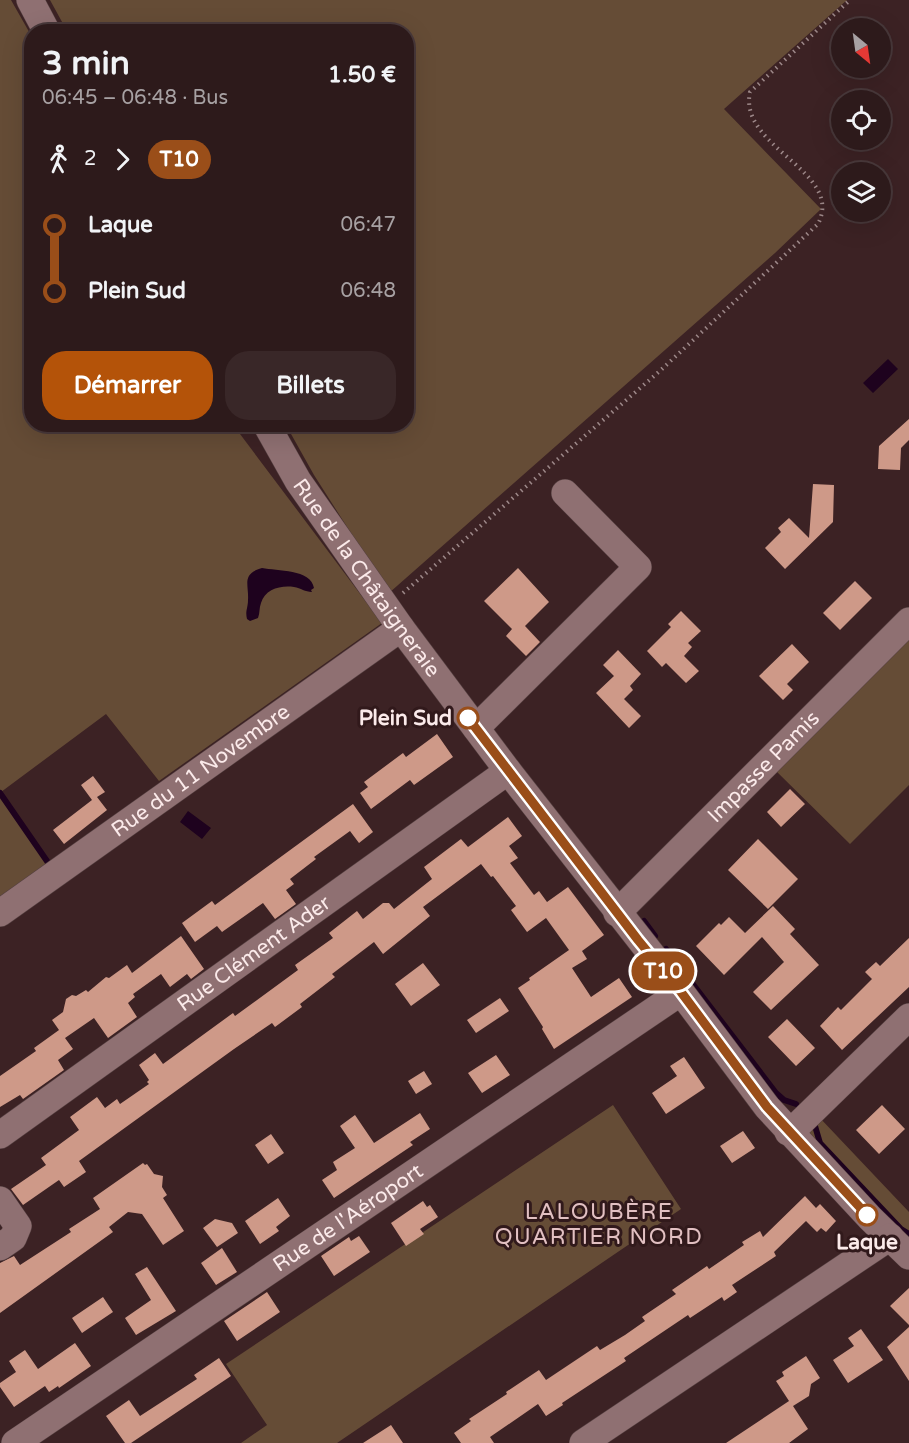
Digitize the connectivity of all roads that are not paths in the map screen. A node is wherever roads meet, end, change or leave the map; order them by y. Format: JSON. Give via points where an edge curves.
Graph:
{"nodes":[{"id":1,"x":30,"y":0,"type":"edge"},
{"id":2,"x":43,"y":24,"type":"edge"},
{"id":3,"x":270,"y":432,"type":"edge"},
{"id":4,"x":565,"y":493,"type":"dead end"},
{"id":5,"x":394,"y":618,"type":"junction"},
{"id":6,"x":909,"y":621,"type":"edge"},
{"id":7,"x":476,"y":728,"type":"junction"},
{"id":8,"x":508,"y":771,"type":"junction"},
{"id":9,"x":617,"y":913,"type":"junction"},
{"id":10,"x":0,"y":914,"type":"edge"},
{"id":11,"x":681,"y":992,"type":"junction"},
{"id":12,"x":909,"y":1017,"type":"edge"},
{"id":13,"x":788,"y":1131,"type":"junction"},
{"id":14,"x":0,"y":1135,"type":"edge"},
{"id":15,"x":0,"y":1200,"type":"edge"},
{"id":16,"x":890,"y":1237,"type":"junction"},
{"id":17,"x":0,"y":1247,"type":"edge"},
{"id":18,"x":909,"y":1256,"type":"edge"},
{"id":19,"x":15,"y":1443,"type":"edge"},
{"id":20,"x":583,"y":1443,"type":"edge"}],
"edges":[{"from":1,"to":2,"type":"street"},
{"from":3,"to":5,"type":"street","name":"Rue de la Châtaigneraie","via":[[298,481]]},
{"from":4,"to":7,"type":"street","via":[[638,567]]},
{"from":5,"to":7,"type":"street","name":"Rue de la Châtaigneraie"},
{"from":5,"to":10,"type":"street","name":"Rue du 11 Novembre"},
{"from":6,"to":9,"type":"street","name":"Impasse Pamis"},
{"from":7,"to":8,"type":"street","name":"Rue de la Châtaigneraie"},
{"from":8,"to":9,"type":"street","name":"Rue de la Châtaigneraie"},
{"from":8,"to":14,"type":"street","name":"Rue Clément Ader"},
{"from":9,"to":11,"type":"street","name":"Rue de la Châtaigneraie"},
{"from":11,"to":13,"type":"street","name":"Rue de la Châtaigneraie"},
{"from":11,"to":19,"type":"street","name":"Rue de l'Aéroport"},
{"from":12,"to":13,"type":"street"},
{"from":13,"to":16,"type":"street","name":"Rue de la Châtaigneraie"},
{"from":15,"to":17,"type":"street","via":[[18,1226],[13,1238]]},
{"from":16,"to":18,"type":"street","name":"Rue de la Châtaigneraie"},
{"from":16,"to":20,"type":"street"}]}
